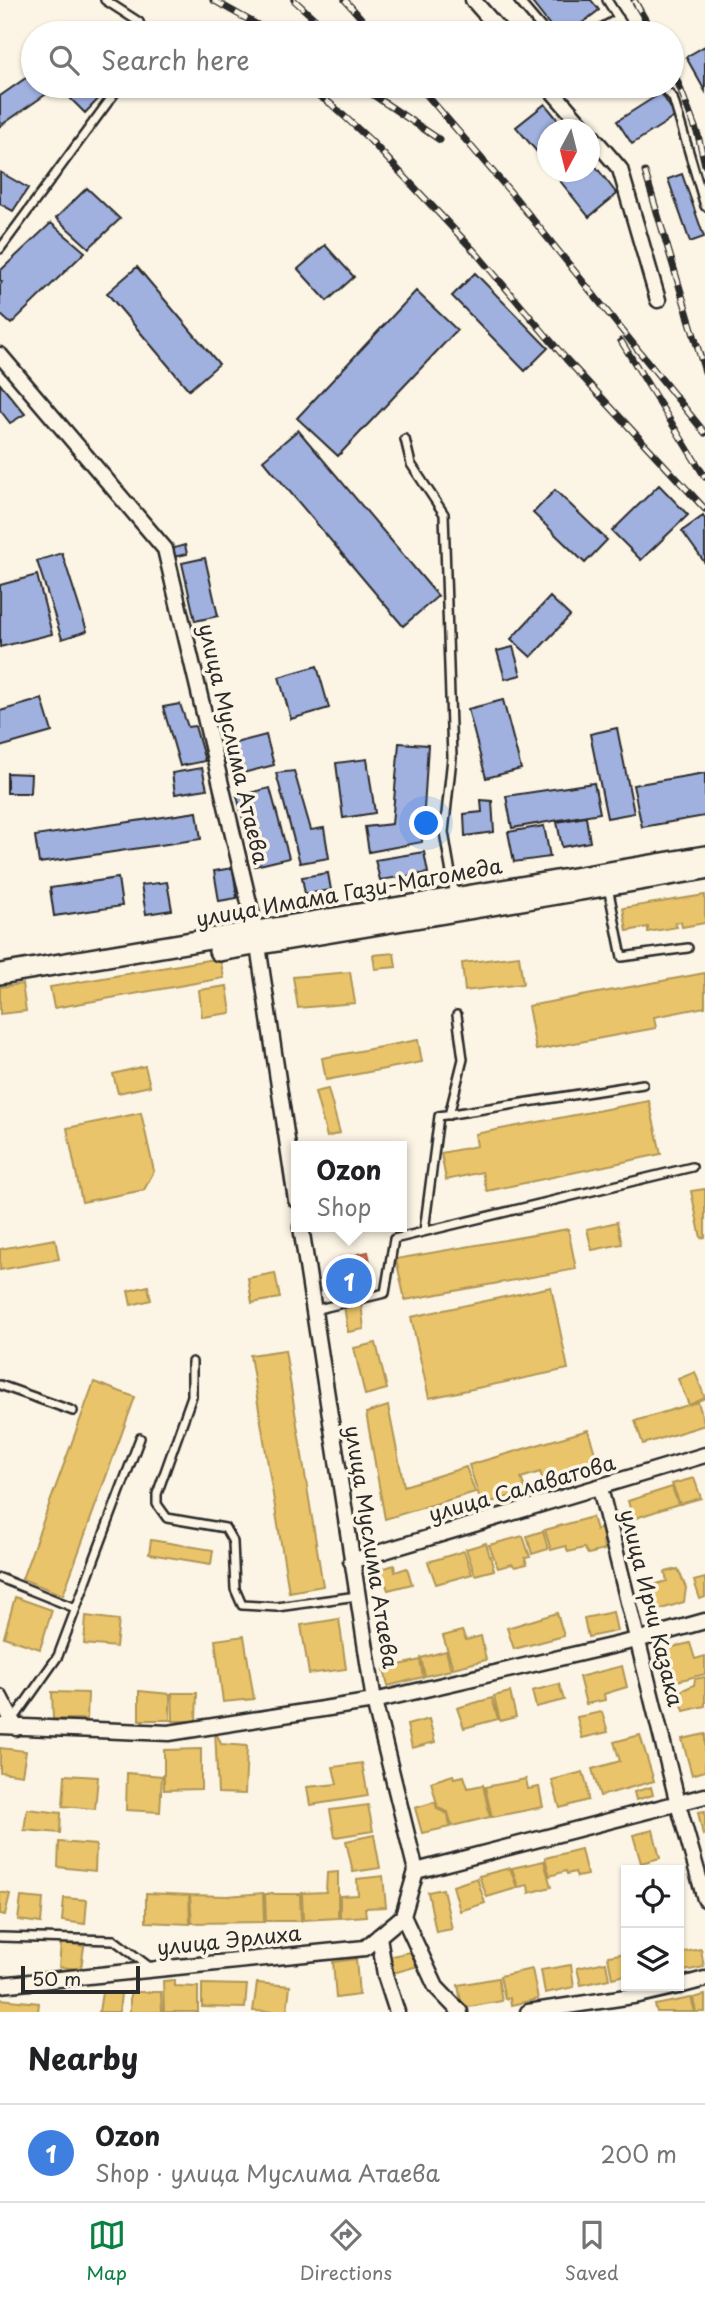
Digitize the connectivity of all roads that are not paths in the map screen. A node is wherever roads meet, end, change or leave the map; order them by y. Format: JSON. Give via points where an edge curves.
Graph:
{"nodes":[{"id":1,"x":105,"y":0,"type":"edge"},
{"id":2,"x":473,"y":0,"type":"edge"},
{"id":3,"x":518,"y":0,"type":"edge"},
{"id":4,"x":607,"y":0,"type":"edge"},
{"id":5,"x":619,"y":18,"type":"junction"},
{"id":6,"x":137,"y":21,"type":"edge"},
{"id":7,"x":491,"y":21,"type":"edge"},
{"id":8,"x":536,"y":21,"type":"edge"},
{"id":9,"x":614,"y":21,"type":"edge"},
{"id":10,"x":621,"y":21,"type":"edge"},
{"id":11,"x":111,"y":98,"type":"edge"},
{"id":12,"x":558,"y":98,"type":"edge"},
{"id":13,"x":673,"y":98,"type":"edge"},
{"id":14,"x":576,"y":119,"type":"edge"},
{"id":15,"x":600,"y":146,"type":"edge"},
{"id":16,"x":705,"y":206,"type":"edge"},
{"id":17,"x":0,"y":249,"type":"edge"},
{"id":18,"x":658,"y":300,"type":"dead end"},
{"id":19,"x":0,"y":355,"type":"edge"},
{"id":20,"x":405,"y":439,"type":"dead end"},
{"id":21,"x":705,"y":856,"type":"edge"},
{"id":22,"x":705,"y":870,"type":"edge"},
{"id":23,"x":608,"y":886,"type":"junction"},
{"id":24,"x":456,"y":905,"type":"junction"},
{"id":25,"x":257,"y":938,"type":"junction"},
{"id":26,"x":688,"y":948,"type":"dead end"},
{"id":27,"x":0,"y":974,"type":"edge"},
{"id":28,"x":0,"y":984,"type":"edge"},
{"id":29,"x":457,"y":1015,"type":"dead end"},
{"id":30,"x":643,"y":1084,"type":"dead end"},
{"id":31,"x":449,"y":1115,"type":"junction"},
{"id":32,"x":291,"y":1166,"type":"edge"},
{"id":33,"x":692,"y":1167,"type":"dead end"},
{"id":34,"x":424,"y":1231,"type":"junction"},
{"id":35,"x":301,"y":1232,"type":"edge"},
{"id":36,"x":313,"y":1310,"type":"junction"},
{"id":37,"x":192,"y":1362,"type":"dead end"},
{"id":38,"x":0,"y":1385,"type":"edge"},
{"id":39,"x":73,"y":1411,"type":"dead end"},
{"id":40,"x":140,"y":1438,"type":"dead end"},
{"id":41,"x":705,"y":1455,"type":"edge"},
{"id":42,"x":600,"y":1488,"type":"junction"},
{"id":43,"x":351,"y":1561,"type":"junction"},
{"id":44,"x":0,"y":1578,"type":"edge"},
{"id":45,"x":357,"y":1596,"type":"junction"},
{"id":46,"x":75,"y":1608,"type":"junction"},
{"id":47,"x":705,"y":1621,"type":"edge"},
{"id":48,"x":636,"y":1640,"type":"junction"},
{"id":49,"x":0,"y":1695,"type":"edge"},
{"id":50,"x":374,"y":1701,"type":"junction"},
{"id":51,"x":10,"y":1725,"type":"edge"},
{"id":52,"x":705,"y":1796,"type":"edge"},
{"id":53,"x":678,"y":1804,"type":"junction"},
{"id":54,"x":416,"y":1871,"type":"junction"},
{"id":55,"x":705,"y":1899,"type":"edge"},
{"id":56,"x":403,"y":1916,"type":"junction"},
{"id":57,"x":379,"y":1936,"type":"junction"},
{"id":58,"x":0,"y":1937,"type":"edge"},
{"id":59,"x":155,"y":1970,"type":"junction"},
{"id":60,"x":705,"y":1979,"type":"edge"},
{"id":61,"x":684,"y":1984,"type":"edge"},
{"id":62,"x":0,"y":1985,"type":"edge"},
{"id":63,"x":656,"y":1991,"type":"edge"},
{"id":64,"x":397,"y":2012,"type":"edge"},
{"id":65,"x":460,"y":2012,"type":"edge"},
{"id":66,"x":528,"y":2012,"type":"edge"}],
"edges":[{"from":1,"to":6,"type":"lane"},
{"from":2,"to":7,"type":"street"},
{"from":3,"to":8,"type":"lane"},
{"from":4,"to":5,"type":"lane"},
{"from":5,"to":9,"type":"lane"},
{"from":5,"to":10,"type":"lane"},
{"from":11,"to":17,"type":"lane"},
{"from":12,"to":14,"type":"street"},
{"from":13,"to":16,"type":"lane"},
{"from":15,"to":18,"type":"street","via":[[620,169]]},
{"from":19,"to":25,"type":"street","name":"улица Муслима Атаева","via":[[165,549]]},
{"from":20,"to":24,"type":"lane","via":[[411,464],[444,514],[452,758],[444,832]]},
{"from":21,"to":24,"type":"main road","name":"улица Имама Гази-Магомеда"},
{"from":22,"to":23,"type":"main road"},
{"from":23,"to":24,"type":"main road"},
{"from":23,"to":26,"type":"lane","via":[[622,957]]},
{"from":24,"to":25,"type":"main road","name":"улица Имама Гази-Магомеда"},
{"from":25,"to":27,"type":"main road","name":"улица Имама Гази-Магомеда"},
{"from":25,"to":28,"type":"main road"},
{"from":25,"to":32,"type":"street","name":"улица Муслима Атаева"},
{"from":29,"to":31,"type":"lane","via":[[463,1059]]},
{"from":30,"to":31,"type":"lane"},
{"from":31,"to":34,"type":"lane","via":[[439,1116]]},
{"from":33,"to":34,"type":"lane"},
{"from":34,"to":36,"type":"lane","via":[[394,1239],[385,1293]]},
{"from":35,"to":36,"type":"street","name":"улица Муслима Атаева"},
{"from":36,"to":43,"type":"street","name":"улица Муслима Атаева"},
{"from":37,"to":45,"type":"lane","via":[[192,1396],[157,1504],[167,1518],[225,1528],[233,1542],[234,1589],[242,1605],[277,1607]]},
{"from":38,"to":39,"type":"lane"},
{"from":40,"to":46,"type":"lane"},
{"from":41,"to":42,"type":"street","name":"улица Салаватова"},
{"from":42,"to":43,"type":"street","name":"улица Салаватова"},
{"from":42,"to":48,"type":"street","name":"улица Ирчи Казака"},
{"from":43,"to":45,"type":"street","name":"улица Муслима Атаева"},
{"from":44,"to":46,"type":"lane"},
{"from":45,"to":50,"type":"street","name":"улица Муслима Атаева"},
{"from":46,"to":51,"type":"lane","via":[[58,1656]]},
{"from":47,"to":48,"type":"street"},
{"from":48,"to":50,"type":"street"},
{"from":48,"to":53,"type":"street","name":"улица Ирчи Казака"},
{"from":49,"to":51,"type":"street"},
{"from":50,"to":51,"type":"street","via":[[169,1733]]},
{"from":50,"to":54,"type":"street","name":"улица Муслима Атаева"},
{"from":52,"to":53,"type":"street"},
{"from":53,"to":54,"type":"street"},
{"from":53,"to":55,"type":"street","name":"улица Ирчи Казака"},
{"from":54,"to":56,"type":"street"},
{"from":56,"to":57,"type":"street","name":"улица Эрлиха"},
{"from":56,"to":65,"type":"street","via":[[436,1987]]},
{"from":57,"to":59,"type":"street","name":"улица Эрлиха","via":[[365,1948]]},
{"from":57,"to":64,"type":"street","via":[[384,1975]]},
{"from":58,"to":59,"type":"lane","via":[[114,1940]]},
{"from":59,"to":62,"type":"street","name":"улица Эрлиха"},
{"from":60,"to":61,"type":"street"},
{"from":63,"to":66,"type":"street"}]}
